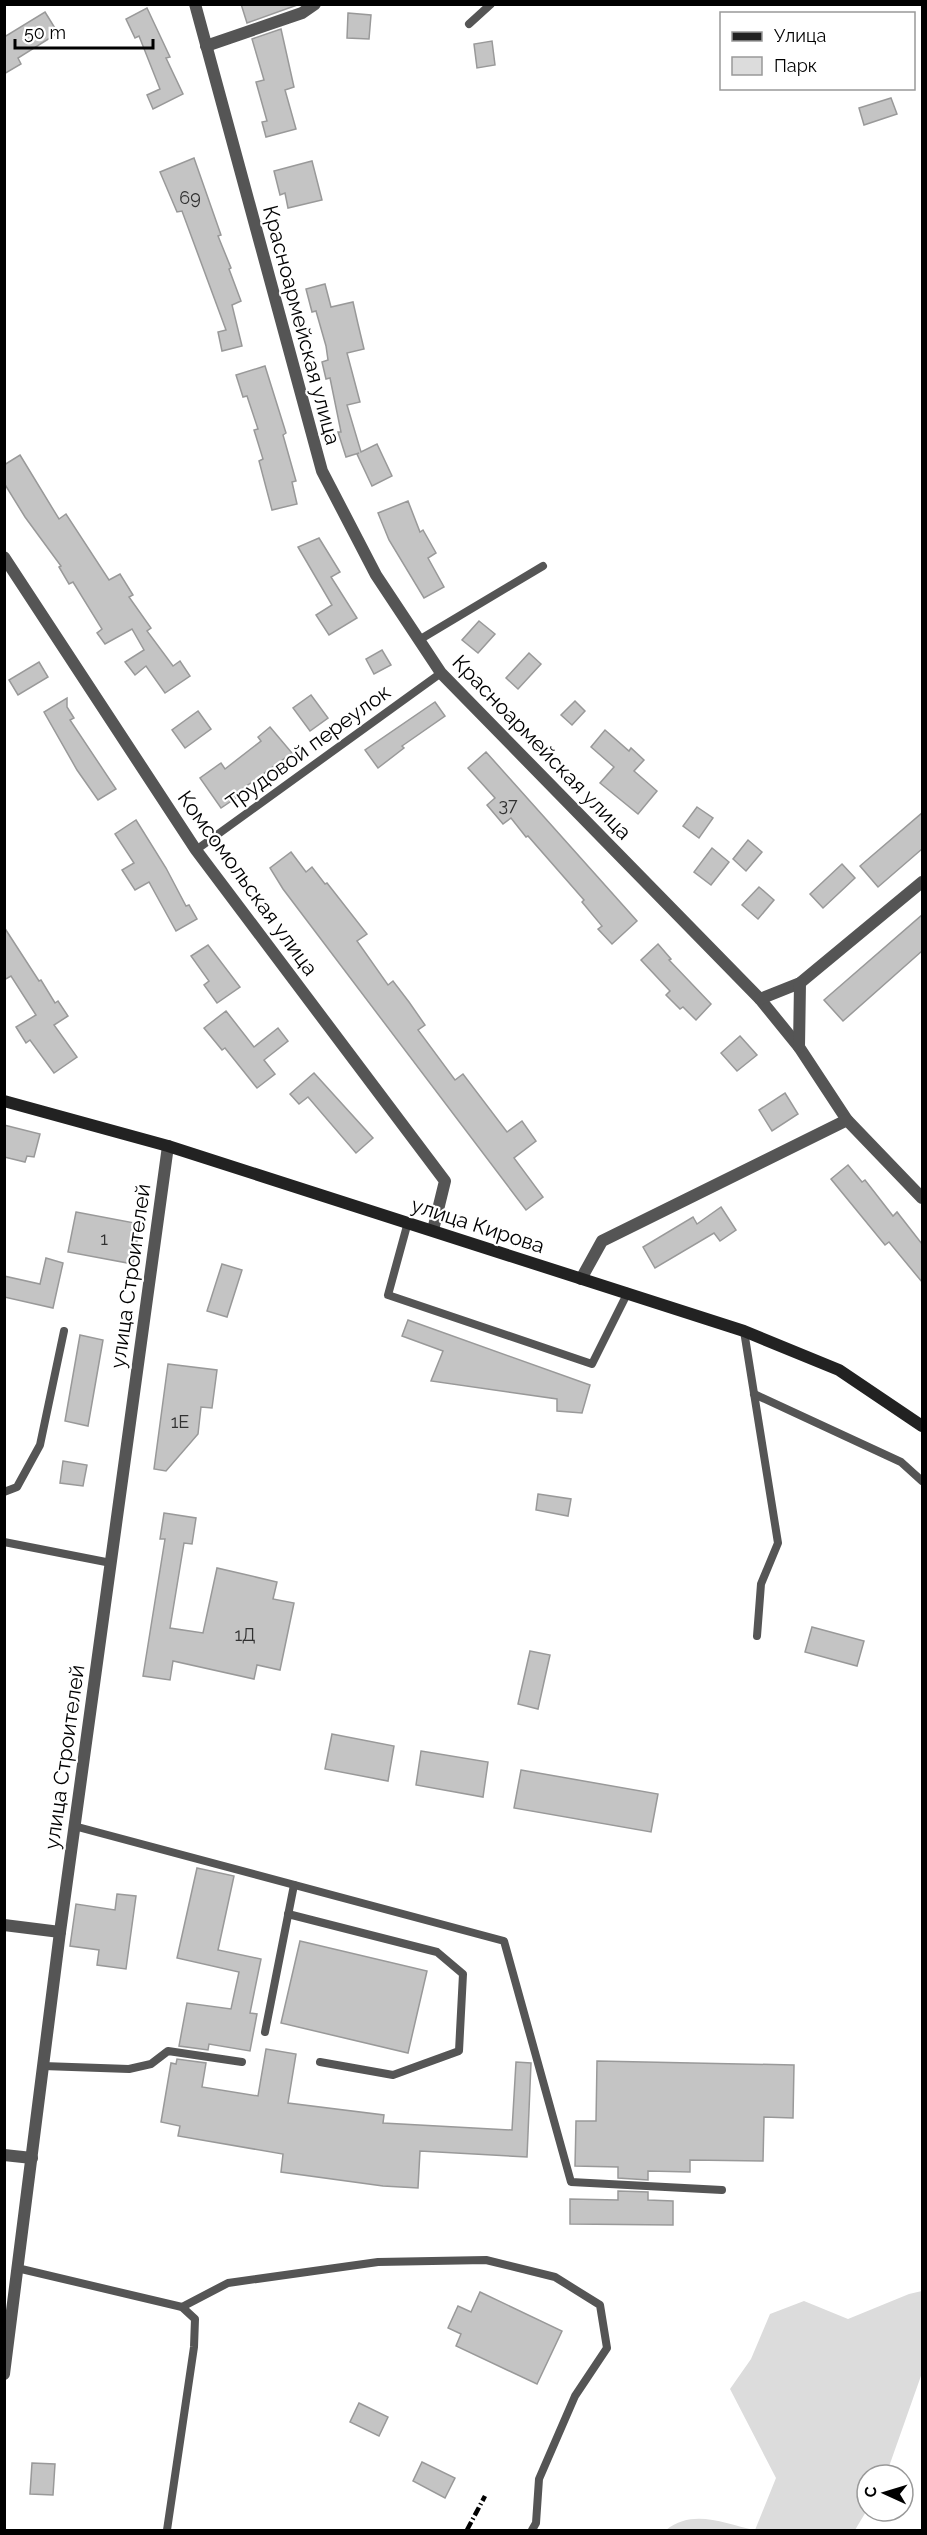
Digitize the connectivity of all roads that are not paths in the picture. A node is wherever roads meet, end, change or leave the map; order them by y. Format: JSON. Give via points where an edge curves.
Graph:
{"nodes":[{"id":1,"x":195,"y":4,"type":"edge"},
{"id":2,"x":315,"y":4,"type":"edge"},
{"id":3,"x":491,"y":4,"type":"edge"},
{"id":4,"x":469,"y":24,"type":"dead end"},
{"id":5,"x":206,"y":46,"type":"junction"},
{"id":6,"x":4,"y":557,"type":"edge"},
{"id":7,"x":543,"y":566,"type":"dead end"},
{"id":8,"x":419,"y":640,"type":"junction"},
{"id":9,"x":441,"y":673,"type":"junction"},
{"id":10,"x":196,"y":850,"type":"junction"},
{"id":11,"x":922,"y":882,"type":"edge"},
{"id":12,"x":800,"y":983,"type":"junction"},
{"id":13,"x":760,"y":999,"type":"junction"},
{"id":14,"x":799,"y":1047,"type":"junction"},
{"id":15,"x":4,"y":1101,"type":"edge"},
{"id":16,"x":848,"y":1120,"type":"junction"},
{"id":17,"x":168,"y":1146,"type":"junction"},
{"id":18,"x":922,"y":1195,"type":"edge"},
{"id":19,"x":408,"y":1222,"type":"junction"},
{"id":20,"x":433,"y":1230,"type":"junction"},
{"id":21,"x":581,"y":1279,"type":"junction"},
{"id":22,"x":628,"y":1292,"type":"junction"},
{"id":23,"x":64,"y":1331,"type":"dead end"},
{"id":24,"x":744,"y":1331,"type":"junction"},
{"id":25,"x":754,"y":1394,"type":"junction"},
{"id":26,"x":922,"y":1426,"type":"edge"},
{"id":27,"x":922,"y":1481,"type":"edge"},
{"id":28,"x":4,"y":1492,"type":"edge"},
{"id":29,"x":4,"y":1542,"type":"edge"},
{"id":30,"x":111,"y":1563,"type":"junction"},
{"id":31,"x":757,"y":1636,"type":"dead end"},
{"id":32,"x":74,"y":1826,"type":"junction"},
{"id":33,"x":294,"y":1885,"type":"junction"},
{"id":34,"x":288,"y":1914,"type":"junction"},
{"id":35,"x":4,"y":1925,"type":"edge"},
{"id":36,"x":60,"y":1932,"type":"junction"},
{"id":37,"x":265,"y":2032,"type":"dead end"},
{"id":38,"x":242,"y":2062,"type":"dead end"},
{"id":39,"x":321,"y":2062,"type":"dead end"},
{"id":40,"x":43,"y":2066,"type":"junction"},
{"id":41,"x":4,"y":2155,"type":"edge"},
{"id":42,"x":32,"y":2158,"type":"junction"},
{"id":43,"x":722,"y":2190,"type":"dead end"},
{"id":44,"x":17,"y":2268,"type":"junction"},
{"id":45,"x":182,"y":2307,"type":"junction"},
{"id":46,"x":4,"y":2374,"type":"edge"},
{"id":47,"x":167,"y":2530,"type":"edge"},
{"id":48,"x":532,"y":2530,"type":"edge"}],
"edges":[{"from":1,"to":5,"type":"street","name":"Красноармейская улица"},
{"from":2,"to":5,"type":"street","via":[[302,13]]},
{"from":3,"to":4,"type":"lane"},
{"from":5,"to":8,"type":"street","name":"Красноармейская улица","via":[[322,471],[376,575]]},
{"from":6,"to":10,"type":"street","name":"Комсомольская улица"},
{"from":7,"to":8,"type":"lane"},
{"from":8,"to":9,"type":"street","name":"Красноармейская улица"},
{"from":9,"to":10,"type":"lane","name":"Трудовой переулок"},
{"from":9,"to":13,"type":"street","name":"Красноармейская улица"},
{"from":10,"to":20,"type":"street","name":"Комсомольская улица","via":[[445,1181]]},
{"from":11,"to":12,"type":"street"},
{"from":12,"to":13,"type":"street"},
{"from":12,"to":14,"type":"street"},
{"from":13,"to":14,"type":"street","name":"Красноармейская улица"},
{"from":14,"to":16,"type":"street","name":"Красноармейская улица"},
{"from":15,"to":17,"type":"main road","name":"улица Кирова"},
{"from":16,"to":18,"type":"street","name":"Красноармейская улица"},
{"from":16,"to":21,"type":"street","via":[[602,1241]]},
{"from":17,"to":19,"type":"main road","name":"улица Кирова"},
{"from":17,"to":30,"type":"street","name":"улица Строителей"},
{"from":19,"to":20,"type":"main road","name":"улица Кирова"},
{"from":19,"to":22,"type":"lane","via":[[388,1295],[592,1364]]},
{"from":20,"to":21,"type":"main road","name":"улица Кирова"},
{"from":21,"to":22,"type":"main road","name":"улица Кирова"},
{"from":22,"to":24,"type":"main road","name":"улица Кирова"},
{"from":23,"to":28,"type":"lane","via":[[40,1445],[17,1487]]},
{"from":24,"to":25,"type":"lane"},
{"from":24,"to":26,"type":"main road","name":"улица Кирова","via":[[838,1370]]},
{"from":25,"to":27,"type":"lane","via":[[901,1462]]},
{"from":25,"to":31,"type":"lane","via":[[778,1543],[761,1584]]},
{"from":29,"to":30,"type":"lane"},
{"from":30,"to":32,"type":"street","name":"улица Строителей"},
{"from":32,"to":33,"type":"lane"},
{"from":32,"to":36,"type":"street","name":"улица Строителей"},
{"from":33,"to":34,"type":"lane"},
{"from":33,"to":43,"type":"lane","via":[[504,1941],[571,2182]]},
{"from":34,"to":37,"type":"lane"},
{"from":34,"to":39,"type":"lane","via":[[437,1952],[463,1974],[459,2051],[393,2075]]},
{"from":35,"to":36,"type":"street"},
{"from":36,"to":40,"type":"street","name":"улица Строителей"},
{"from":38,"to":40,"type":"lane","via":[[168,2050],[151,2064],[129,2069]]},
{"from":40,"to":42,"type":"street","name":"улица Строителей"},
{"from":41,"to":42,"type":"street"},
{"from":42,"to":44,"type":"street","name":"улица Строителей"},
{"from":44,"to":45,"type":"lane"},
{"from":44,"to":46,"type":"street","name":"улица Строителей"},
{"from":45,"to":47,"type":"lane","via":[[195,2319],[194,2347]]},
{"from":45,"to":48,"type":"lane","via":[[228,2283],[378,2262],[486,2260],[555,2277],[600,2305],[607,2348],[575,2396],[539,2479],[536,2523]]}]}
